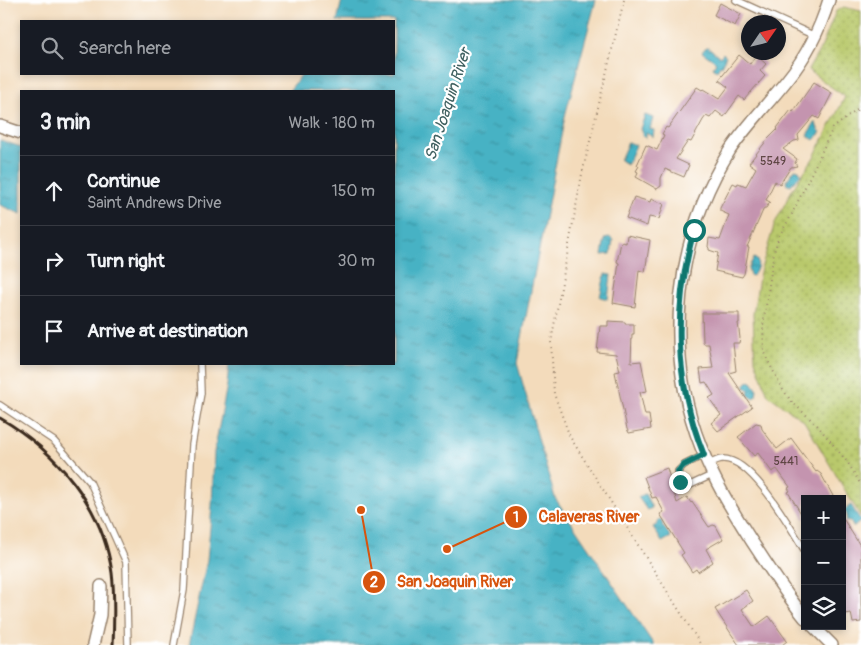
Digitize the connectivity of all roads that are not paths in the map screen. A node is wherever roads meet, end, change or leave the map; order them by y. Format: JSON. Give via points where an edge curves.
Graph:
{"nodes":[{"id":1,"x":736,"y":0,"type":"edge"},
{"id":2,"x":829,"y":0,"type":"edge"},
{"id":3,"x":815,"y":36,"type":"junction"},
{"id":4,"x":0,"y":126,"type":"edge"},
{"id":5,"x":20,"y":133,"type":"edge"},
{"id":6,"x":200,"y":365,"type":"edge"},
{"id":7,"x":0,"y":405,"type":"edge"},
{"id":8,"x":708,"y":465,"type":"junction"},
{"id":9,"x":801,"y":545,"type":"edge"},
{"id":10,"x":102,"y":586,"type":"dead end"},
{"id":11,"x":801,"y":613,"type":"edge"},
{"id":12,"x":817,"y":630,"type":"edge"},
{"id":13,"x":94,"y":645,"type":"edge"},
{"id":14,"x":128,"y":645,"type":"edge"},
{"id":15,"x":174,"y":645,"type":"edge"},
{"id":16,"x":832,"y":645,"type":"edge"}],
"edges":[{"from":1,"to":3,"type":"lane"},
{"from":2,"to":3,"type":"street"},
{"from":3,"to":8,"type":"street","via":[[788,79],[747,127],[720,167],[704,202],[686,258],[679,310],[681,368],[692,424]]},
{"from":4,"to":5,"type":"street"},
{"from":6,"to":15,"type":"lane","via":[[201,393],[192,445],[184,590]]},
{"from":7,"to":14,"type":"lane","via":[[54,441],[90,482],[126,562]]},
{"from":8,"to":8,"type":"lane","via":[[684,465],[678,471],[680,482],[688,486]]},
{"from":8,"to":9,"type":"lane","via":[[722,459],[734,462],[751,474],[768,492]]},
{"from":8,"to":11,"type":"street","via":[[725,499]]},
{"from":10,"to":13,"type":"street"},
{"from":12,"to":16,"type":"street"}]}
